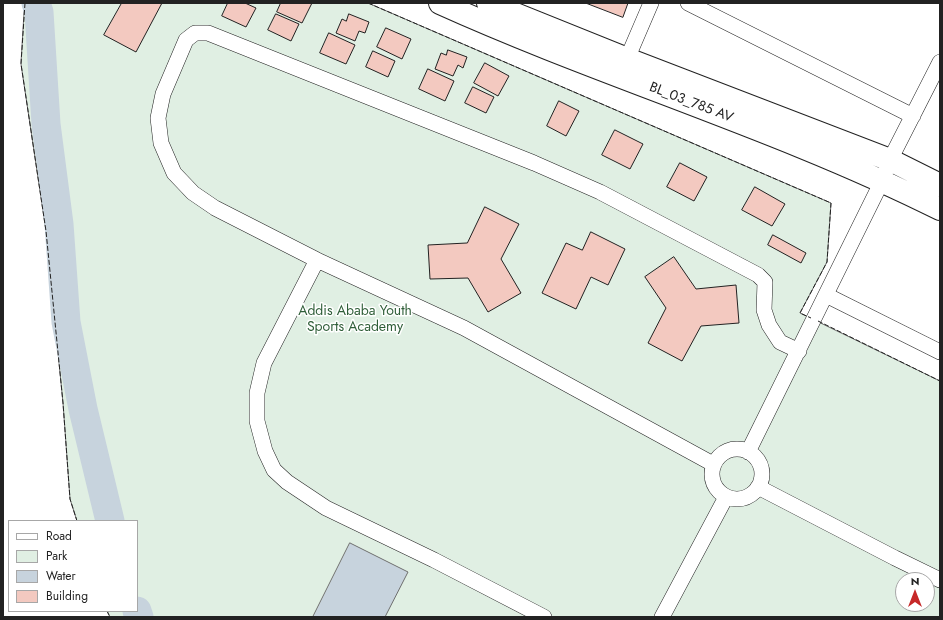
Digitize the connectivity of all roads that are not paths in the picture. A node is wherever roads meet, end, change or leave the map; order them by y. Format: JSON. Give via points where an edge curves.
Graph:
{"nodes":[{"id":1,"x":440,"y":3,"type":"edge"},
{"id":2,"x":488,"y":3,"type":"edge"},
{"id":3,"x":652,"y":3,"type":"edge"},
{"id":4,"x":688,"y":3,"type":"edge"},
{"id":5,"x":627,"y":59,"type":"junction"},
{"id":6,"x":940,"y":62,"type":"edge"},
{"id":7,"x":913,"y":116,"type":"junction"},
{"id":8,"x":890,"y":160,"type":"junction"},
{"id":9,"x":882,"y":181,"type":"junction"},
{"id":10,"x":940,"y":186,"type":"edge"},
{"id":11,"x":940,"y":209,"type":"edge"},
{"id":12,"x":317,"y":260,"type":"junction"},
{"id":13,"x":826,"y":296,"type":"junction"},
{"id":14,"x":799,"y":352,"type":"junction"},
{"id":15,"x":940,"y":352,"type":"edge"},
{"id":16,"x":748,"y":452,"type":"junction"},
{"id":17,"x":713,"y":464,"type":"junction"},
{"id":18,"x":758,"y":487,"type":"junction"},
{"id":19,"x":726,"y":497,"type":"junction"},
{"id":20,"x":940,"y":580,"type":"edge"},
{"id":21,"x":544,"y":617,"type":"edge"},
{"id":22,"x":662,"y":617,"type":"edge"}],
"edges":[{"from":1,"to":9,"type":"main road","name":"BL_03_785 AV","via":[[499,29],[753,127]]},
{"from":2,"to":5,"type":"main road","name":"BL_03_785 AV"},
{"from":3,"to":5,"type":"street"},
{"from":4,"to":7,"type":"street"},
{"from":5,"to":8,"type":"main road","name":"BL_03_785 AV"},
{"from":6,"to":7,"type":"street"},
{"from":7,"to":8,"type":"street"},
{"from":8,"to":9,"type":"street"},
{"from":8,"to":10,"type":"main road","name":"BL_03_785 AV"},
{"from":9,"to":11,"type":"main road","name":"BL_03_785 AV"},
{"from":9,"to":13,"type":"street"},
{"from":12,"to":14,"type":"street","via":[[215,208],[193,194],[174,173],[161,143],[158,118],[163,94],[186,40],[196,32],[208,33],[534,163],[600,192],[758,275],[765,282],[764,310],[769,325],[780,342]]},
{"from":12,"to":17,"type":"street","via":[[464,328]]},
{"from":12,"to":21,"type":"street","via":[[264,363],[257,393],[257,420],[265,451],[274,470],[286,482],[326,508]]},
{"from":13,"to":14,"type":"street"},
{"from":13,"to":15,"type":"street"},
{"from":14,"to":16,"type":"street"},
{"from":16,"to":17,"type":"street","via":[[732,450],[721,455]]},
{"from":16,"to":18,"type":"street","via":[[755,457],[762,471]]},
{"from":17,"to":19,"type":"street","via":[[713,483]]},
{"from":18,"to":19,"type":"street","via":[[747,497]]},
{"from":18,"to":20,"type":"street"},
{"from":19,"to":22,"type":"street"}]}
